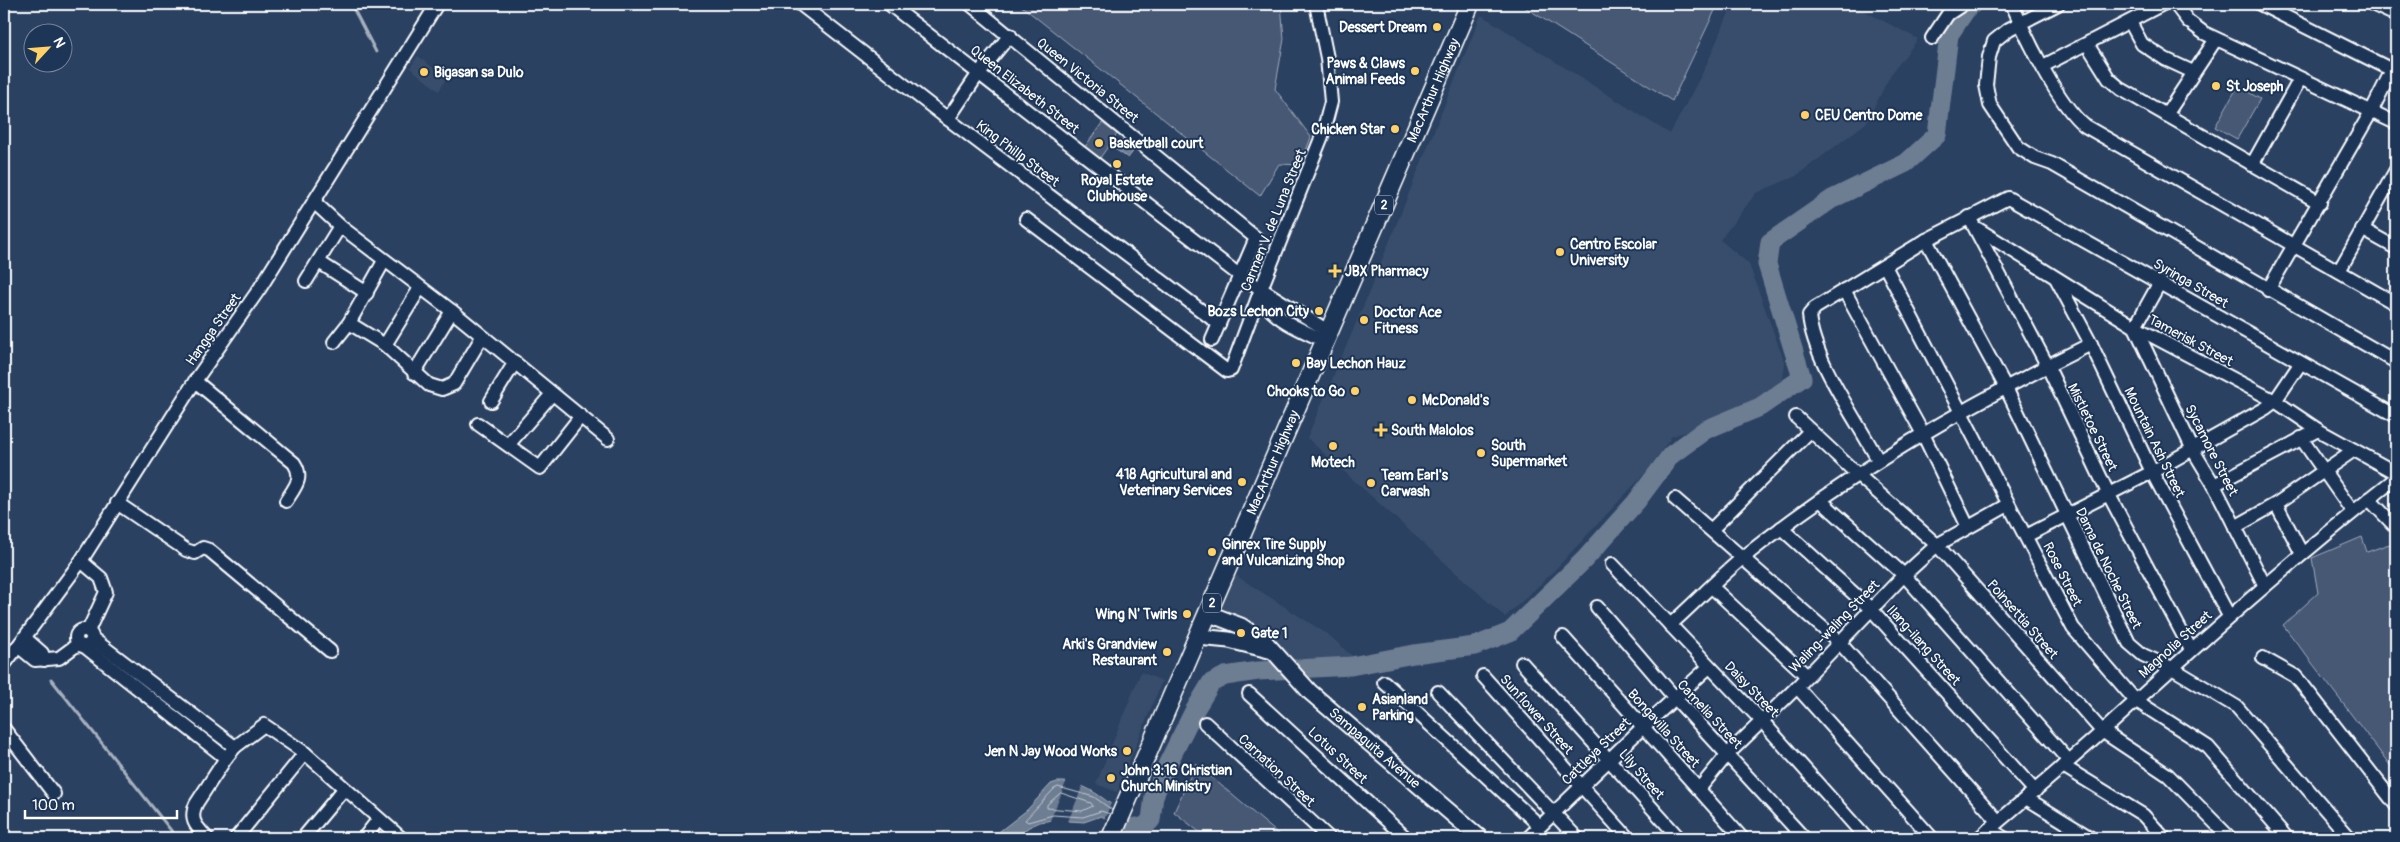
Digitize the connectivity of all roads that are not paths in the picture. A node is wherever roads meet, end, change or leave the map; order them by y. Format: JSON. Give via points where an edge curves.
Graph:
{"nodes":[{"id":1,"x":437,"y":4,"type":"edge"},
{"id":2,"x":800,"y":4,"type":"edge"},
{"id":3,"x":889,"y":4,"type":"edge"},
{"id":4,"x":970,"y":4,"type":"edge"},
{"id":5,"x":1316,"y":4,"type":"edge"},
{"id":6,"x":1470,"y":4,"type":"edge"},
{"id":7,"x":1963,"y":4,"type":"edge"},
{"id":8,"x":2012,"y":4,"type":"edge"},
{"id":9,"x":2058,"y":4,"type":"edge"},
{"id":10,"x":2163,"y":4,"type":"edge"},
{"id":11,"x":2175,"y":4,"type":"edge"},
{"id":12,"x":2260,"y":4,"type":"edge"},
{"id":13,"x":2372,"y":4,"type":"edge"},
{"id":14,"x":2396,"y":15,"type":"edge"},
{"id":15,"x":2130,"y":22,"type":"junction"},
{"id":16,"x":2020,"y":23,"type":"junction"},
{"id":17,"x":1010,"y":35,"type":"junction"},
{"id":18,"x":1932,"y":38,"type":"dead end"},
{"id":19,"x":2216,"y":39,"type":"junction"},
{"id":20,"x":2087,"y":44,"type":"junction"},
{"id":21,"x":2043,"y":66,"type":"junction"},
{"id":22,"x":2395,"y":68,"type":"edge"},
{"id":23,"x":2193,"y":72,"type":"junction"},
{"id":24,"x":979,"y":73,"type":"junction"},
{"id":25,"x":2300,"y":78,"type":"junction"},
{"id":26,"x":2372,"y":112,"type":"junction"},
{"id":27,"x":2166,"y":115,"type":"junction"},
{"id":28,"x":948,"y":119,"type":"junction"},
{"id":29,"x":2396,"y":123,"type":"edge"},
{"id":30,"x":2252,"y":165,"type":"junction"},
{"id":31,"x":2396,"y":170,"type":"edge"},
{"id":32,"x":314,"y":202,"type":"junction"},
{"id":33,"x":2320,"y":203,"type":"junction"},
{"id":34,"x":1026,"y":219,"type":"dead end"},
{"id":35,"x":1972,"y":222,"type":"junction"},
{"id":36,"x":340,"y":226,"type":"junction"},
{"id":37,"x":2362,"y":229,"type":"junction"},
{"id":38,"x":1926,"y":240,"type":"junction"},
{"id":39,"x":2295,"y":246,"type":"junction"},
{"id":40,"x":2396,"y":248,"type":"edge"},
{"id":41,"x":384,"y":261,"type":"junction"},
{"id":42,"x":319,"y":262,"type":"junction"},
{"id":43,"x":1886,"y":266,"type":"junction"},
{"id":44,"x":2339,"y":271,"type":"junction"},
{"id":45,"x":1239,"y":275,"type":"junction"},
{"id":46,"x":306,"y":280,"type":"dead end"},
{"id":47,"x":2057,"y":280,"type":"junction"},
{"id":48,"x":2160,"y":282,"type":"junction"},
{"id":49,"x":420,"y":288,"type":"junction"},
{"id":50,"x":1261,"y":289,"type":"junction"},
{"id":51,"x":1844,"y":290,"type":"junction"},
{"id":52,"x":2268,"y":290,"type":"junction"},
{"id":53,"x":366,"y":293,"type":"junction"},
{"id":54,"x":2396,"y":304,"type":"edge"},
{"id":55,"x":452,"y":311,"type":"junction"},
{"id":56,"x":1298,"y":312,"type":"junction"},
{"id":57,"x":349,"y":323,"type":"junction"},
{"id":58,"x":1219,"y":324,"type":"junction"},
{"id":59,"x":1292,"y":324,"type":"junction"},
{"id":60,"x":2135,"y":327,"type":"junction"},
{"id":61,"x":1326,"y":336,"type":"junction"},
{"id":62,"x":482,"y":337,"type":"junction"},
{"id":63,"x":1212,"y":340,"type":"dead end"},
{"id":64,"x":334,"y":342,"type":"dead end"},
{"id":65,"x":2091,"y":344,"type":"junction"},
{"id":66,"x":385,"y":346,"type":"junction"},
{"id":67,"x":515,"y":362,"type":"junction"},
{"id":68,"x":2396,"y":362,"type":"edge"},
{"id":69,"x":2300,"y":364,"type":"junction"},
{"id":70,"x":2047,"y":365,"type":"junction"},
{"id":71,"x":414,"y":373,"type":"junction"},
{"id":72,"x":195,"y":381,"type":"junction"},
{"id":73,"x":2006,"y":388,"type":"junction"},
{"id":74,"x":552,"y":394,"type":"junction"},
{"id":75,"x":492,"y":401,"type":"dead end"},
{"id":76,"x":2275,"y":401,"type":"junction"},
{"id":77,"x":1961,"y":414,"type":"junction"},
{"id":78,"x":581,"y":416,"type":"junction"},
{"id":79,"x":1796,"y":416,"type":"dead end"},
{"id":80,"x":2396,"y":416,"type":"edge"},
{"id":81,"x":478,"y":424,"type":"dead end"},
{"id":82,"x":2318,"y":430,"type":"junction"},
{"id":83,"x":1810,"y":431,"type":"junction"},
{"id":84,"x":1923,"y":434,"type":"junction"},
{"id":85,"x":2301,"y":438,"type":"junction"},
{"id":86,"x":608,"y":439,"type":"dead end"},
{"id":87,"x":508,"y":445,"type":"junction"},
{"id":88,"x":2193,"y":450,"type":"junction"},
{"id":89,"x":2354,"y":450,"type":"junction"},
{"id":90,"x":1878,"y":460,"type":"junction"},
{"id":91,"x":2152,"y":472,"type":"junction"},
{"id":92,"x":2325,"y":472,"type":"junction"},
{"id":93,"x":2396,"y":473,"type":"edge"},
{"id":94,"x":1857,"y":474,"type":"junction"},
{"id":95,"x":2396,"y":478,"type":"edge"},
{"id":96,"x":2214,"y":485,"type":"junction"},
{"id":97,"x":2109,"y":495,"type":"junction"},
{"id":98,"x":1676,"y":499,"type":"dead end"},
{"id":99,"x":2369,"y":499,"type":"junction"},
{"id":100,"x":1820,"y":500,"type":"junction"},
{"id":101,"x":286,"y":501,"type":"dead end"},
{"id":102,"x":117,"y":503,"type":"junction"},
{"id":103,"x":2276,"y":504,"type":"junction"},
{"id":104,"x":2008,"y":505,"type":"junction"},
{"id":105,"x":2352,"y":511,"type":"junction"},
{"id":106,"x":2067,"y":516,"type":"junction"},
{"id":107,"x":2394,"y":525,"type":"dead end"},
{"id":108,"x":1968,"y":527,"type":"junction"},
{"id":109,"x":2234,"y":527,"type":"junction"},
{"id":110,"x":1781,"y":528,"type":"junction"},
{"id":111,"x":1711,"y":530,"type":"junction"},
{"id":112,"x":2026,"y":536,"type":"junction"},
{"id":113,"x":1937,"y":545,"type":"junction"},
{"id":114,"x":2302,"y":554,"type":"junction"},
{"id":115,"x":1743,"y":558,"type":"junction"},
{"id":116,"x":80,"y":561,"type":"junction"},
{"id":117,"x":1612,"y":564,"type":"dead end"},
{"id":118,"x":1904,"y":575,"type":"junction"},
{"id":119,"x":2265,"y":586,"type":"junction"},
{"id":120,"x":1712,"y":587,"type":"junction"},
{"id":121,"x":1597,"y":607,"type":"dead end"},
{"id":122,"x":1871,"y":609,"type":"junction"},
{"id":123,"x":1207,"y":613,"type":"junction"},
{"id":124,"x":2229,"y":616,"type":"junction"},
{"id":125,"x":1670,"y":625,"type":"junction"},
{"id":126,"x":1198,"y":637,"type":"junction"},
{"id":127,"x":1564,"y":637,"type":"dead end"},
{"id":128,"x":86,"y":640,"type":"junction"},
{"id":129,"x":22,"y":642,"type":"junction"},
{"id":130,"x":1839,"y":642,"type":"junction"},
{"id":131,"x":2191,"y":650,"type":"junction"},
{"id":132,"x":330,"y":651,"type":"dead end"},
{"id":133,"x":1276,"y":653,"type":"junction"},
{"id":134,"x":2263,"y":658,"type":"dead end"},
{"id":135,"x":1522,"y":663,"type":"dead end"},
{"id":136,"x":4,"y":665,"type":"edge"},
{"id":137,"x":1709,"y":667,"type":"junction"},
{"id":138,"x":2172,"y":668,"type":"junction"},
{"id":139,"x":1483,"y":676,"type":"dead end"},
{"id":140,"x":1807,"y":676,"type":"junction"},
{"id":141,"x":1384,"y":682,"type":"dead end"},
{"id":142,"x":1797,"y":687,"type":"junction"},
{"id":143,"x":1438,"y":692,"type":"dead end"},
{"id":144,"x":1249,"y":694,"type":"dead end"},
{"id":145,"x":1675,"y":698,"type":"junction"},
{"id":146,"x":2135,"y":700,"type":"junction"},
{"id":147,"x":1762,"y":721,"type":"junction"},
{"id":148,"x":1205,"y":723,"type":"dead end"},
{"id":149,"x":1643,"y":727,"type":"junction"},
{"id":150,"x":4,"y":729,"type":"edge"},
{"id":151,"x":2102,"y":731,"type":"junction"},
{"id":152,"x":235,"y":747,"type":"junction"},
{"id":153,"x":305,"y":753,"type":"junction"},
{"id":154,"x":1728,"y":754,"type":"junction"},
{"id":155,"x":226,"y":758,"type":"junction"},
{"id":156,"x":1610,"y":759,"type":"junction"},
{"id":157,"x":2066,"y":763,"type":"junction"},
{"id":158,"x":1581,"y":786,"type":"junction"},
{"id":159,"x":344,"y":789,"type":"junction"},
{"id":160,"x":1699,"y":789,"type":"junction"},
{"id":161,"x":54,"y":794,"type":"dead end"},
{"id":162,"x":2031,"y":794,"type":"junction"},
{"id":163,"x":2396,"y":805,"type":"edge"},
{"id":164,"x":1552,"y":814,"type":"junction"},
{"id":165,"x":378,"y":820,"type":"junction"},
{"id":166,"x":1994,"y":825,"type":"junction"},
{"id":167,"x":1540,"y":826,"type":"junction"},
{"id":168,"x":1113,"y":833,"type":"edge"},
{"id":169,"x":206,"y":838,"type":"edge"},
{"id":170,"x":236,"y":838,"type":"edge"},
{"id":171,"x":303,"y":838,"type":"edge"},
{"id":172,"x":364,"y":838,"type":"edge"},
{"id":173,"x":401,"y":838,"type":"edge"},
{"id":174,"x":1329,"y":838,"type":"edge"},
{"id":175,"x":1406,"y":838,"type":"edge"},
{"id":176,"x":1480,"y":838,"type":"edge"},
{"id":177,"x":1528,"y":838,"type":"edge"},
{"id":178,"x":1577,"y":838,"type":"edge"},
{"id":179,"x":1628,"y":838,"type":"edge"},
{"id":180,"x":1679,"y":838,"type":"edge"},
{"id":181,"x":1742,"y":838,"type":"edge"},
{"id":182,"x":1804,"y":838,"type":"edge"},
{"id":183,"x":1866,"y":838,"type":"edge"},
{"id":184,"x":1932,"y":838,"type":"edge"},
{"id":185,"x":1979,"y":838,"type":"edge"},
{"id":186,"x":2004,"y":838,"type":"edge"},
{"id":187,"x":2091,"y":838,"type":"edge"},
{"id":188,"x":2164,"y":838,"type":"edge"},
{"id":189,"x":2230,"y":838,"type":"edge"},
{"id":190,"x":2287,"y":838,"type":"edge"},
{"id":191,"x":2350,"y":838,"type":"edge"}],
"edges":[{"from":1,"to":32,"type":"street","name":"Hangga Street"},
{"from":2,"to":28,"type":"street","name":"King Phillp Street"},
{"from":3,"to":24,"type":"street","name":"Queen Elizabeth Street"},
{"from":4,"to":17,"type":"street","name":"Queen Victoria Street"},
{"from":5,"to":50,"type":"street","name":"Carmen V. de Luna Street","via":[[1328,58],[1331,102],[1322,136]]},
{"from":6,"to":61,"type":"highway","name":"MacArthur Highway","number":"2"},
{"from":7,"to":18,"type":"street","via":[[1948,14]]},
{"from":8,"to":16,"type":"street"},
{"from":9,"to":16,"type":"street"},
{"from":10,"to":15,"type":"street"},
{"from":11,"to":19,"type":"street","via":[[2188,21]]},
{"from":12,"to":22,"type":"street"},
{"from":13,"to":14,"type":"street"},
{"from":15,"to":20,"type":"street"},
{"from":15,"to":23,"type":"street","via":[[2142,44]]},
{"from":16,"to":21,"type":"street"},
{"from":16,"to":52,"type":"street","via":[[1994,41],[1988,57],[1986,85],[1990,105],[2018,147]]},
{"from":17,"to":24,"type":"street"},
{"from":17,"to":45,"type":"street","name":"Queen Victoria Street","via":[[1256,238]]},
{"from":19,"to":23,"type":"street"},
{"from":19,"to":25,"type":"street"},
{"from":20,"to":21,"type":"street"},
{"from":20,"to":27,"type":"street","via":[[2109,79]]},
{"from":21,"to":39,"type":"street","via":[[2068,109],[2085,126]]},
{"from":22,"to":26,"type":"street"},
{"from":23,"to":27,"type":"street"},
{"from":24,"to":28,"type":"street"},
{"from":24,"to":45,"type":"street","name":"Queen Elizabeth Street"},
{"from":25,"to":26,"type":"street"},
{"from":25,"to":30,"type":"street"},
{"from":26,"to":29,"type":"street"},
{"from":26,"to":33,"type":"street"},
{"from":27,"to":30,"type":"street"},
{"from":28,"to":58,"type":"street","name":"King Phillp Street"},
{"from":30,"to":33,"type":"street"},
{"from":31,"to":37,"type":"street"},
{"from":32,"to":36,"type":"street"},
{"from":32,"to":72,"type":"street","name":"Hangga Street","via":[[260,288]]},
{"from":33,"to":39,"type":"street"},
{"from":34,"to":50,"type":"street","name":"Carmen V. de Luna Street","via":[[1227,371],[1232,370]]},
{"from":35,"to":38,"type":"street"},
{"from":35,"to":47,"type":"street","name":"Tamerisk Street"},
{"from":35,"to":48,"type":"street","name":"Syringa Street","via":[[2008,198]]},
{"from":35,"to":70,"type":"street","name":"Mistletoe Street"},
{"from":36,"to":41,"type":"street"},
{"from":36,"to":42,"type":"street"},
{"from":37,"to":40,"type":"street"},
{"from":37,"to":44,"type":"street"},
{"from":38,"to":43,"type":"street"},
{"from":38,"to":73,"type":"street","name":"Dama de Noche Street"},
{"from":39,"to":44,"type":"street"},
{"from":39,"to":52,"type":"street"},
{"from":41,"to":49,"type":"street"},
{"from":41,"to":53,"type":"street"},
{"from":42,"to":46,"type":"street"},
{"from":42,"to":53,"type":"street"},
{"from":43,"to":51,"type":"street"},
{"from":43,"to":77,"type":"street","name":"Rose Street"},
{"from":44,"to":54,"type":"street"},
{"from":45,"to":50,"type":"street","name":"Queen Elizabeth Street"},
{"from":45,"to":58,"type":"street"},
{"from":47,"to":60,"type":"street","name":"Tamerisk Street"},
{"from":47,"to":65,"type":"street","name":"Mountain Ash Street"},
{"from":48,"to":60,"type":"street"},
{"from":48,"to":69,"type":"street","name":"Syringa Street"},
{"from":49,"to":55,"type":"street"},
{"from":49,"to":66,"type":"street"},
{"from":50,"to":56,"type":"street","name":"Queen Elizabeth Street"},
{"from":50,"to":59,"type":"street","name":"Queen Elizabeth Street","via":[[1267,306]]},
{"from":51,"to":84,"type":"street"},
{"from":51,"to":90,"type":"street","via":[[1815,308],[1809,315],[1810,320],[1832,382]]},
{"from":52,"to":68,"type":"street"},
{"from":53,"to":57,"type":"street"},
{"from":55,"to":62,"type":"street"},
{"from":55,"to":71,"type":"street"},
{"from":56,"to":59,"type":"street"},
{"from":56,"to":61,"type":"street","name":"Queen Elizabeth Street"},
{"from":57,"to":64,"type":"street"},
{"from":57,"to":66,"type":"street"},
{"from":58,"to":63,"type":"street"},
{"from":59,"to":61,"type":"street","name":"Queen Elizabeth Street"},
{"from":60,"to":76,"type":"street","name":"Tamerisk Street"},
{"from":60,"to":88,"type":"street","name":"Sycamore Street"},
{"from":61,"to":123,"type":"highway","name":"MacArthur Highway","number":"2"},
{"from":62,"to":67,"type":"street"},
{"from":62,"to":71,"type":"street","via":[[458,379],[449,388],[429,385]]},
{"from":65,"to":70,"type":"street"},
{"from":65,"to":91,"type":"street","name":"Mountain Ash Street"},
{"from":66,"to":71,"type":"street"},
{"from":67,"to":74,"type":"street"},
{"from":67,"to":75,"type":"street"},
{"from":69,"to":76,"type":"street"},
{"from":69,"to":80,"type":"street","name":"Syringa Street"},
{"from":70,"to":73,"type":"street"},
{"from":70,"to":97,"type":"street","name":"Mistletoe Street"},
{"from":72,"to":101,"type":"street","via":[[294,463],[300,479]]},
{"from":72,"to":102,"type":"street","name":"Hangga Street"},
{"from":73,"to":77,"type":"street"},
{"from":73,"to":106,"type":"street","name":"Dama de Noche Street"},
{"from":74,"to":78,"type":"street"},
{"from":74,"to":87,"type":"street"},
{"from":76,"to":82,"type":"street","name":"Tamerisk Street"},
{"from":76,"to":88,"type":"street"},
{"from":77,"to":84,"type":"street"},
{"from":77,"to":104,"type":"street","name":"Rose Street"},
{"from":78,"to":86,"type":"street"},
{"from":78,"to":87,"type":"street","via":[[540,468]]},
{"from":79,"to":83,"type":"street","name":"Poinsettia Street"},
{"from":81,"to":87,"type":"street"},
{"from":82,"to":85,"type":"street"},
{"from":82,"to":89,"type":"street","name":"Tamerisk Street"},
{"from":83,"to":94,"type":"street","name":"Poinsettia Street"},
{"from":83,"to":111,"type":"street"},
{"from":84,"to":90,"type":"street"},
{"from":84,"to":108,"type":"street"},
{"from":85,"to":92,"type":"street"},
{"from":85,"to":96,"type":"street"},
{"from":88,"to":91,"type":"street"},
{"from":88,"to":96,"type":"street","name":"Sycamore Street"},
{"from":89,"to":92,"type":"street"},
{"from":89,"to":93,"type":"street","name":"Tamerisk Street"},
{"from":90,"to":94,"type":"street"},
{"from":91,"to":97,"type":"street"},
{"from":91,"to":124,"type":"street","name":"Mountain Ash Street"},
{"from":92,"to":103,"type":"street"},
{"from":92,"to":105,"type":"street"},
{"from":94,"to":100,"type":"street"},
{"from":94,"to":113,"type":"street","name":"Poinsettia Street"},
{"from":95,"to":99,"type":"street","name":"Magnolia Street"},
{"from":96,"to":109,"type":"street","name":"Sycamore Street"},
{"from":97,"to":106,"type":"street"},
{"from":97,"to":131,"type":"street","name":"Mistletoe Street"},
{"from":98,"to":111,"type":"street"},
{"from":99,"to":105,"type":"street","name":"Magnolia Street"},
{"from":99,"to":107,"type":"street"},
{"from":100,"to":110,"type":"street"},
{"from":100,"to":118,"type":"street"},
{"from":102,"to":116,"type":"street","name":"Hangga Street"},
{"from":102,"to":132,"type":"street","via":[[186,550],[209,550]]},
{"from":103,"to":109,"type":"street"},
{"from":103,"to":114,"type":"street"},
{"from":104,"to":108,"type":"street","name":"Waling-waling Street"},
{"from":104,"to":112,"type":"street","name":"Rose Street"},
{"from":105,"to":114,"type":"street","name":"Magnolia Street"},
{"from":106,"to":112,"type":"street"},
{"from":106,"to":138,"type":"street","name":"Dama de Noche Street","via":[[2129,643],[2144,655]]},
{"from":108,"to":113,"type":"street","name":"Waling-waling Street"},
{"from":109,"to":119,"type":"street","name":"Sycamore Street"},
{"from":110,"to":115,"type":"street"},
{"from":110,"to":122,"type":"street","name":"Ilang-ilang Street"},
{"from":111,"to":115,"type":"street"},
{"from":112,"to":146,"type":"street","name":"Rose Street","via":[[2073,628]]},
{"from":113,"to":118,"type":"street","name":"Waling-waling Street"},
{"from":113,"to":151,"type":"street","name":"Poinsettia Street"},
{"from":114,"to":119,"type":"street","name":"Magnolia Street"},
{"from":115,"to":120,"type":"street"},
{"from":115,"to":130,"type":"street"},
{"from":116,"to":128,"type":"street","via":[[101,578],[106,592]]},
{"from":116,"to":129,"type":"street","name":"Hangga Street"},
{"from":117,"to":125,"type":"street","name":"Daisy Street"},
{"from":118,"to":122,"type":"street","name":"Waling-waling Street"},
{"from":118,"to":157,"type":"street"},
{"from":119,"to":124,"type":"street","name":"Magnolia Street"},
{"from":120,"to":125,"type":"street"},
{"from":120,"to":140,"type":"street"},
{"from":121,"to":145,"type":"street","name":"Camelia Street"},
{"from":122,"to":130,"type":"street","name":"Waling-waling Street"},
{"from":122,"to":162,"type":"street","name":"Ilang-ilang Street"},
{"from":123,"to":126,"type":"highway","name":"MacArthur Highway","number":"2"},
{"from":123,"to":133,"type":"main road","name":"Sampaguita Avenue","via":[[1246,629]]},
{"from":124,"to":131,"type":"street","name":"Magnolia Street"},
{"from":125,"to":137,"type":"street","name":"Daisy Street"},
{"from":126,"to":133,"type":"main road","via":[[1229,640]]},
{"from":126,"to":168,"type":"highway","name":"MacArthur Highway","number":"2"},
{"from":127,"to":149,"type":"street","name":"Bongavilla Street"},
{"from":128,"to":129,"type":"street","via":[[60,658],[44,660],[35,660]]},
{"from":128,"to":152,"type":"street"},
{"from":128,"to":155,"type":"street"},
{"from":129,"to":136,"type":"street","name":"Hangga Street"},
{"from":130,"to":140,"type":"street","name":"Waling-waling Street"},
{"from":130,"to":166,"type":"street"},
{"from":131,"to":138,"type":"street","name":"Magnolia Street"},
{"from":133,"to":176,"type":"main road","name":"Sampaguita Avenue","via":[[1310,692]]},
{"from":134,"to":163,"type":"street","via":[[2302,684]]},
{"from":135,"to":156,"type":"street","name":"Lily Street"},
{"from":137,"to":145,"type":"street","name":"Cattleya Street"},
{"from":137,"to":147,"type":"street","name":"Daisy Street"},
{"from":138,"to":146,"type":"street","name":"Magnolia Street"},
{"from":138,"to":191,"type":"street","name":"Dama de Noche Street","via":[[2237,707]]},
{"from":139,"to":158,"type":"street","name":"Sunflower Street"},
{"from":140,"to":142,"type":"street","name":"Waling-waling Street"},
{"from":141,"to":167,"type":"street"},
{"from":142,"to":147,"type":"street","name":"Waling-waling Street"},
{"from":142,"to":184,"type":"street"},
{"from":143,"to":164,"type":"street"},
{"from":144,"to":175,"type":"street","name":"Lotus Street"},
{"from":145,"to":149,"type":"street","name":"Cattleya Street"},
{"from":145,"to":154,"type":"street","name":"Camelia Street"},
{"from":146,"to":151,"type":"street","name":"Magnolia Street"},
{"from":146,"to":190,"type":"street","name":"Rose Street","via":[[2208,747]]},
{"from":147,"to":154,"type":"street","name":"Waling-waling Street"},
{"from":147,"to":183,"type":"street","name":"Daisy Street"},
{"from":148,"to":174,"type":"street","name":"Carnation Street"},
{"from":149,"to":156,"type":"street","name":"Cattleya Street"},
{"from":149,"to":160,"type":"street","name":"Bongavilla Street"},
{"from":150,"to":161,"type":"street"},
{"from":151,"to":157,"type":"street","name":"Magnolia Street"},
{"from":151,"to":189,"type":"street","name":"Poinsettia Street","via":[[2168,775]]},
{"from":152,"to":153,"type":"street","via":[[264,725]]},
{"from":152,"to":155,"type":"street"},
{"from":153,"to":159,"type":"street"},
{"from":153,"to":170,"type":"street"},
{"from":154,"to":160,"type":"street","name":"Waling-waling Street"},
{"from":154,"to":182,"type":"street","name":"Camelia Street"},
{"from":155,"to":169,"type":"street","via":[[192,812],[193,821]]},
{"from":156,"to":158,"type":"street","name":"Cattleya Street"},
{"from":156,"to":180,"type":"street","name":"Lily Street"},
{"from":157,"to":162,"type":"street","name":"Magnolia Street"},
{"from":157,"to":188,"type":"street","via":[[2142,815]]},
{"from":158,"to":164,"type":"street","name":"Cattleya Street"},
{"from":158,"to":179,"type":"street","name":"Sunflower Street"},
{"from":159,"to":165,"type":"street"},
{"from":159,"to":171,"type":"street"},
{"from":160,"to":181,"type":"street","name":"Bongavilla Street"},
{"from":162,"to":166,"type":"street","name":"Magnolia Street"},
{"from":162,"to":187,"type":"street","name":"Ilang-ilang Street"},
{"from":164,"to":167,"type":"street","name":"Cattleya Street"},
{"from":164,"to":178,"type":"street"},
{"from":165,"to":172,"type":"street"},
{"from":165,"to":173,"type":"street"},
{"from":166,"to":185,"type":"street","name":"Magnolia Street"},
{"from":166,"to":186,"type":"street"},
{"from":167,"to":177,"type":"street","name":"Cattleya Street"}]}
